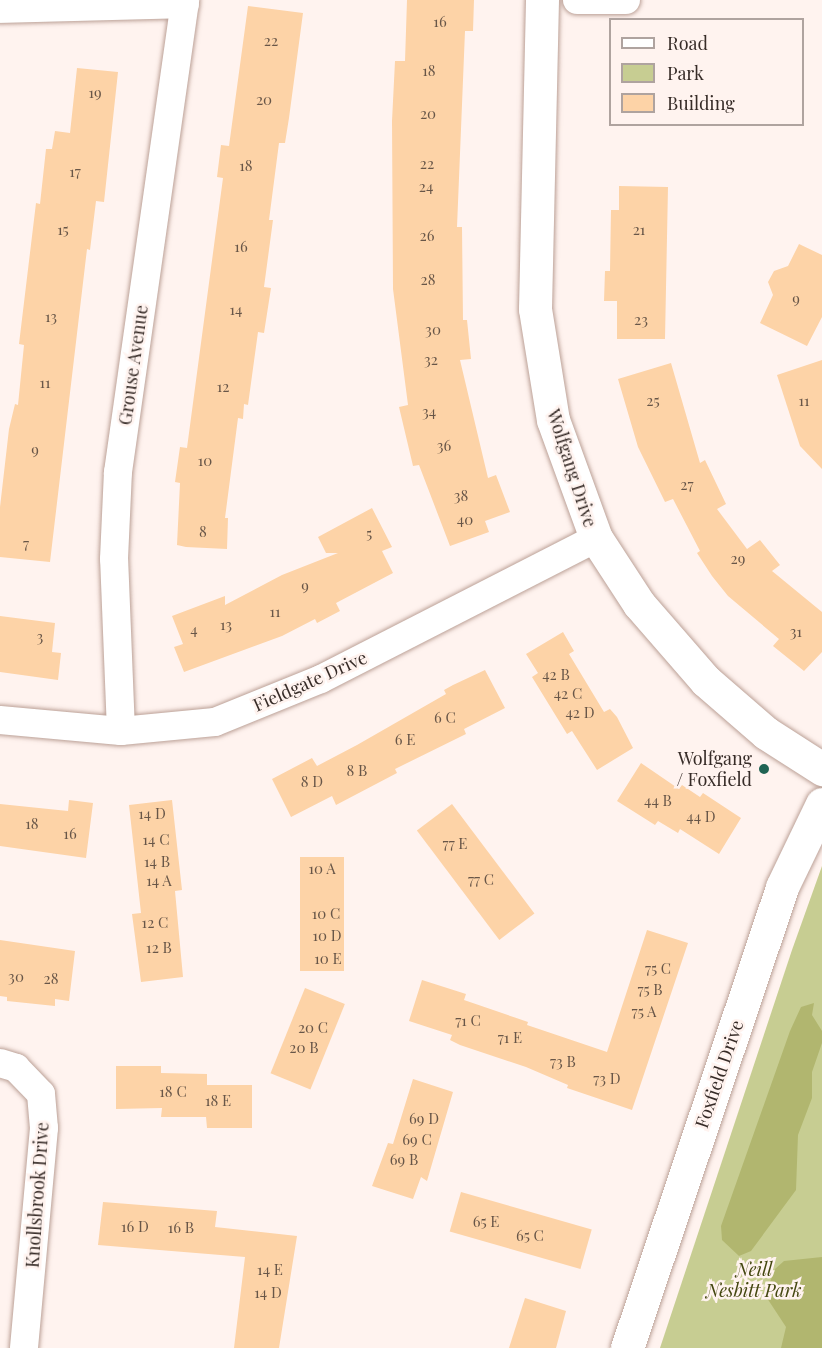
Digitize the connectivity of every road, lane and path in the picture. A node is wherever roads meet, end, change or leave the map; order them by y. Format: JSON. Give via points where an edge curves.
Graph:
{"nodes":[{"id":1,"x":542,"y":0,"type":"edge"},
{"id":2,"x":577,"y":0,"type":"edge"},
{"id":3,"x":626,"y":0,"type":"edge"},
{"id":4,"x":185,"y":2,"type":"edge"},
{"id":5,"x":0,"y":9,"type":"edge"},
{"id":6,"x":596,"y":538,"type":"junction"},
{"id":7,"x":0,"y":720,"type":"edge"},
{"id":8,"x":121,"y":731,"type":"junction"},
{"id":9,"x":822,"y":769,"type":"edge"},
{"id":10,"x":822,"y":804,"type":"edge"},
{"id":11,"x":0,"y":1063,"type":"edge"},
{"id":12,"x":24,"y":1348,"type":"edge"},
{"id":13,"x":627,"y":1348,"type":"edge"}],
"edges":[{"from":1,"to":6,"type":"street","name":"Wolfgang Drive","via":[[535,309],[553,420]]},
{"from":2,"to":3,"type":"street"},
{"from":4,"to":5,"type":"street"},
{"from":4,"to":8,"type":"street","name":"Grouse Avenue","via":[[118,472],[114,559]]},
{"from":6,"to":8,"type":"street","name":"Fieldgate Drive","via":[[300,688],[215,722]]},
{"from":6,"to":9,"type":"street","name":"Wolfgang Drive","via":[[639,604],[706,681],[766,733]]},
{"from":7,"to":8,"type":"street","name":"Fieldgate Drive"},
{"from":10,"to":13,"type":"street","name":"Foxfield Drive","via":[[782,887]]},
{"from":11,"to":12,"type":"street","name":"Knollsbrook Drive","via":[[16,1068],[41,1094],[44,1128]]}]}
